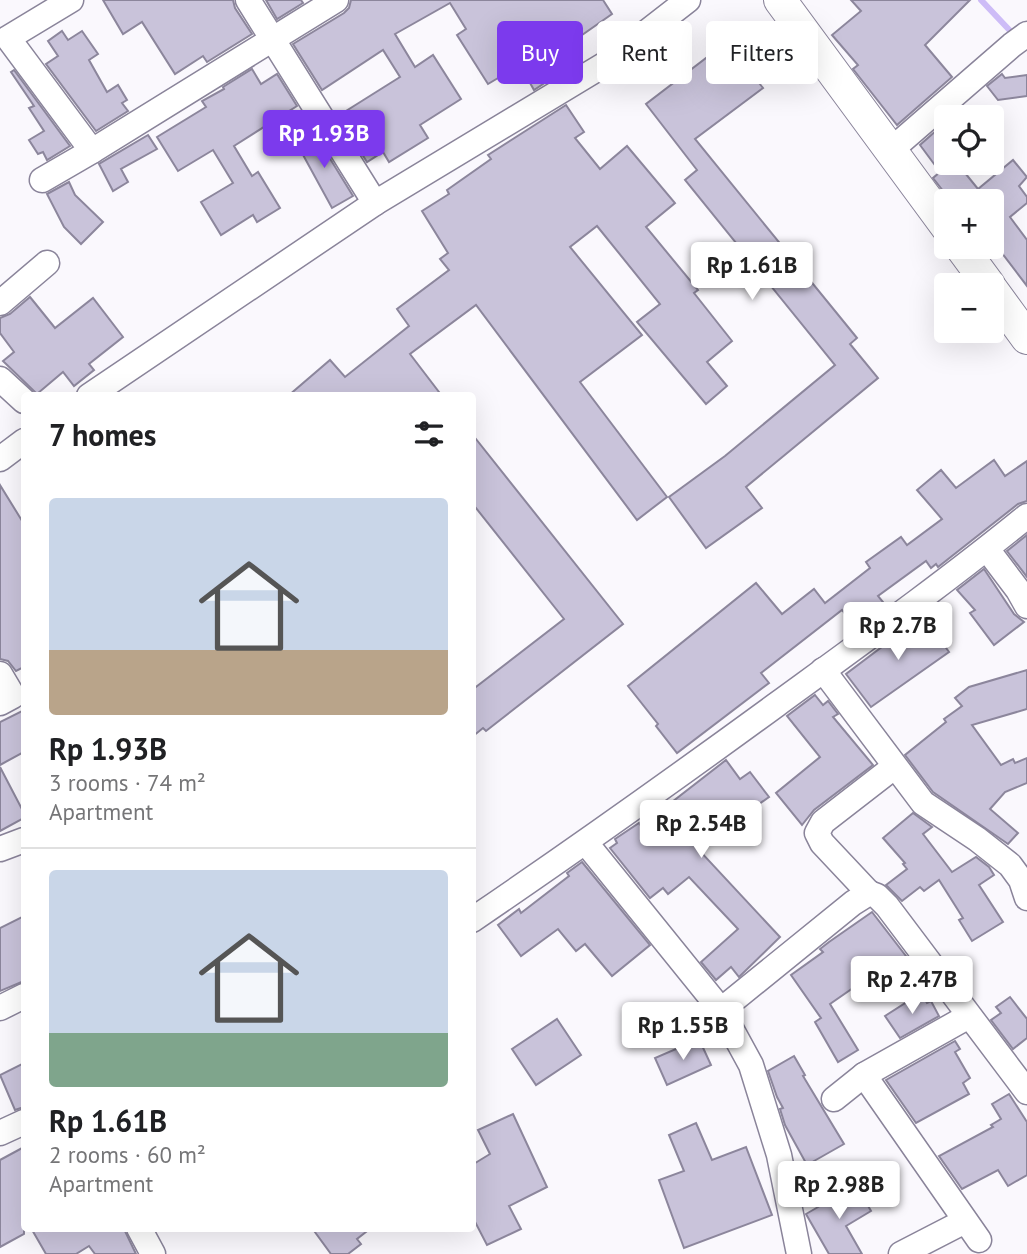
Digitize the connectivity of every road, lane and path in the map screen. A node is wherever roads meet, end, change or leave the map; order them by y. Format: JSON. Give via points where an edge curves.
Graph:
{"nodes":[{"id":1,"x":71,"y":0,"type":"edge"},
{"id":2,"x":248,"y":0,"type":"edge"},
{"id":3,"x":337,"y":0,"type":"edge"},
{"id":4,"x":688,"y":0,"type":"edge"},
{"id":5,"x":780,"y":0,"type":"edge"},
{"id":6,"x":1022,"y":38,"type":"edge"},
{"id":7,"x":271,"y":40,"type":"junction"},
{"id":8,"x":891,"y":150,"type":"junction"},
{"id":9,"x":92,"y":151,"type":"junction"},
{"id":10,"x":42,"y":180,"type":"dead end"},
{"id":11,"x":375,"y":203,"type":"junction"},
{"id":12,"x":934,"y":209,"type":"edge"},
{"id":13,"x":47,"y":263,"type":"dead end"},
{"id":14,"x":0,"y":303,"type":"edge"},
{"id":15,"x":1004,"y":306,"type":"edge"},
{"id":16,"x":1027,"y":338,"type":"edge"},
{"id":17,"x":0,"y":379,"type":"edge"},
{"id":18,"x":95,"y":392,"type":"edge"},
{"id":19,"x":21,"y":398,"type":"edge"},
{"id":20,"x":21,"y":443,"type":"edge"},
{"id":21,"x":0,"y":459,"type":"edge"},
{"id":22,"x":1027,"y":516,"type":"edge"},
{"id":23,"x":987,"y":549,"type":"junction"},
{"id":24,"x":1027,"y":606,"type":"edge"},
{"id":25,"x":823,"y":670,"type":"junction"},
{"id":26,"x":0,"y":674,"type":"edge"},
{"id":27,"x":0,"y":703,"type":"edge"},
{"id":28,"x":894,"y":767,"type":"junction"},
{"id":29,"x":21,"y":841,"type":"edge"},
{"id":30,"x":586,"y":843,"type":"junction"},
{"id":31,"x":0,"y":849,"type":"edge"},
{"id":32,"x":869,"y":892,"type":"junction"},
{"id":33,"x":1027,"y":898,"type":"edge"},
{"id":34,"x":476,"y":917,"type":"edge"},
{"id":35,"x":21,"y":998,"type":"edge"},
{"id":36,"x":0,"y":1008,"type":"edge"},
{"id":37,"x":720,"y":1010,"type":"junction"},
{"id":38,"x":969,"y":1016,"type":"junction"},
{"id":39,"x":864,"y":1075,"type":"junction"},
{"id":40,"x":1027,"y":1092,"type":"edge"},
{"id":41,"x":834,"y":1099,"type":"dead end"},
{"id":42,"x":21,"y":1123,"type":"edge"},
{"id":43,"x":0,"y":1133,"type":"edge"},
{"id":44,"x":141,"y":1232,"type":"edge"},
{"id":45,"x":153,"y":1254,"type":"edge"},
{"id":46,"x":799,"y":1254,"type":"edge"},
{"id":47,"x":901,"y":1254,"type":"edge"}],
"edges":[{"from":1,"to":9,"type":"street","via":[[8,38]]},
{"from":2,"to":7,"type":"street"},
{"from":3,"to":7,"type":"street"},
{"from":4,"to":11,"type":"street","via":[[607,63]]},
{"from":5,"to":8,"type":"main road"},
{"from":6,"to":8,"type":"street"},
{"from":7,"to":9,"type":"street"},
{"from":7,"to":11,"type":"street"},
{"from":8,"to":12,"type":"main road"},
{"from":9,"to":10,"type":"street"},
{"from":11,"to":18,"type":"street"},
{"from":13,"to":14,"type":"street"},
{"from":15,"to":16,"type":"main road"},
{"from":17,"to":19,"type":"street"},
{"from":20,"to":21,"type":"street"},
{"from":22,"to":23,"type":"street"},
{"from":23,"to":24,"type":"street"},
{"from":23,"to":25,"type":"street"},
{"from":25,"to":28,"type":"street"},
{"from":25,"to":30,"type":"street"},
{"from":26,"to":27,"type":"street","via":[[13,696]]},
{"from":28,"to":32,"type":"street","via":[[823,822],[817,833]]},
{"from":28,"to":33,"type":"street","via":[[923,803],[1010,865]]},
{"from":29,"to":31,"type":"street"},
{"from":30,"to":34,"type":"street"},
{"from":30,"to":37,"type":"street"},
{"from":32,"to":37,"type":"street"},
{"from":32,"to":38,"type":"street","via":[[887,906]]},
{"from":35,"to":36,"type":"street"},
{"from":37,"to":46,"type":"street","via":[[751,1065],[779,1155]]},
{"from":38,"to":39,"type":"street"},
{"from":38,"to":40,"type":"street"},
{"from":39,"to":41,"type":"street"},
{"from":39,"to":47,"type":"street","via":[[972,1231]]},
{"from":42,"to":43,"type":"street"},
{"from":44,"to":45,"type":"street"}]}
